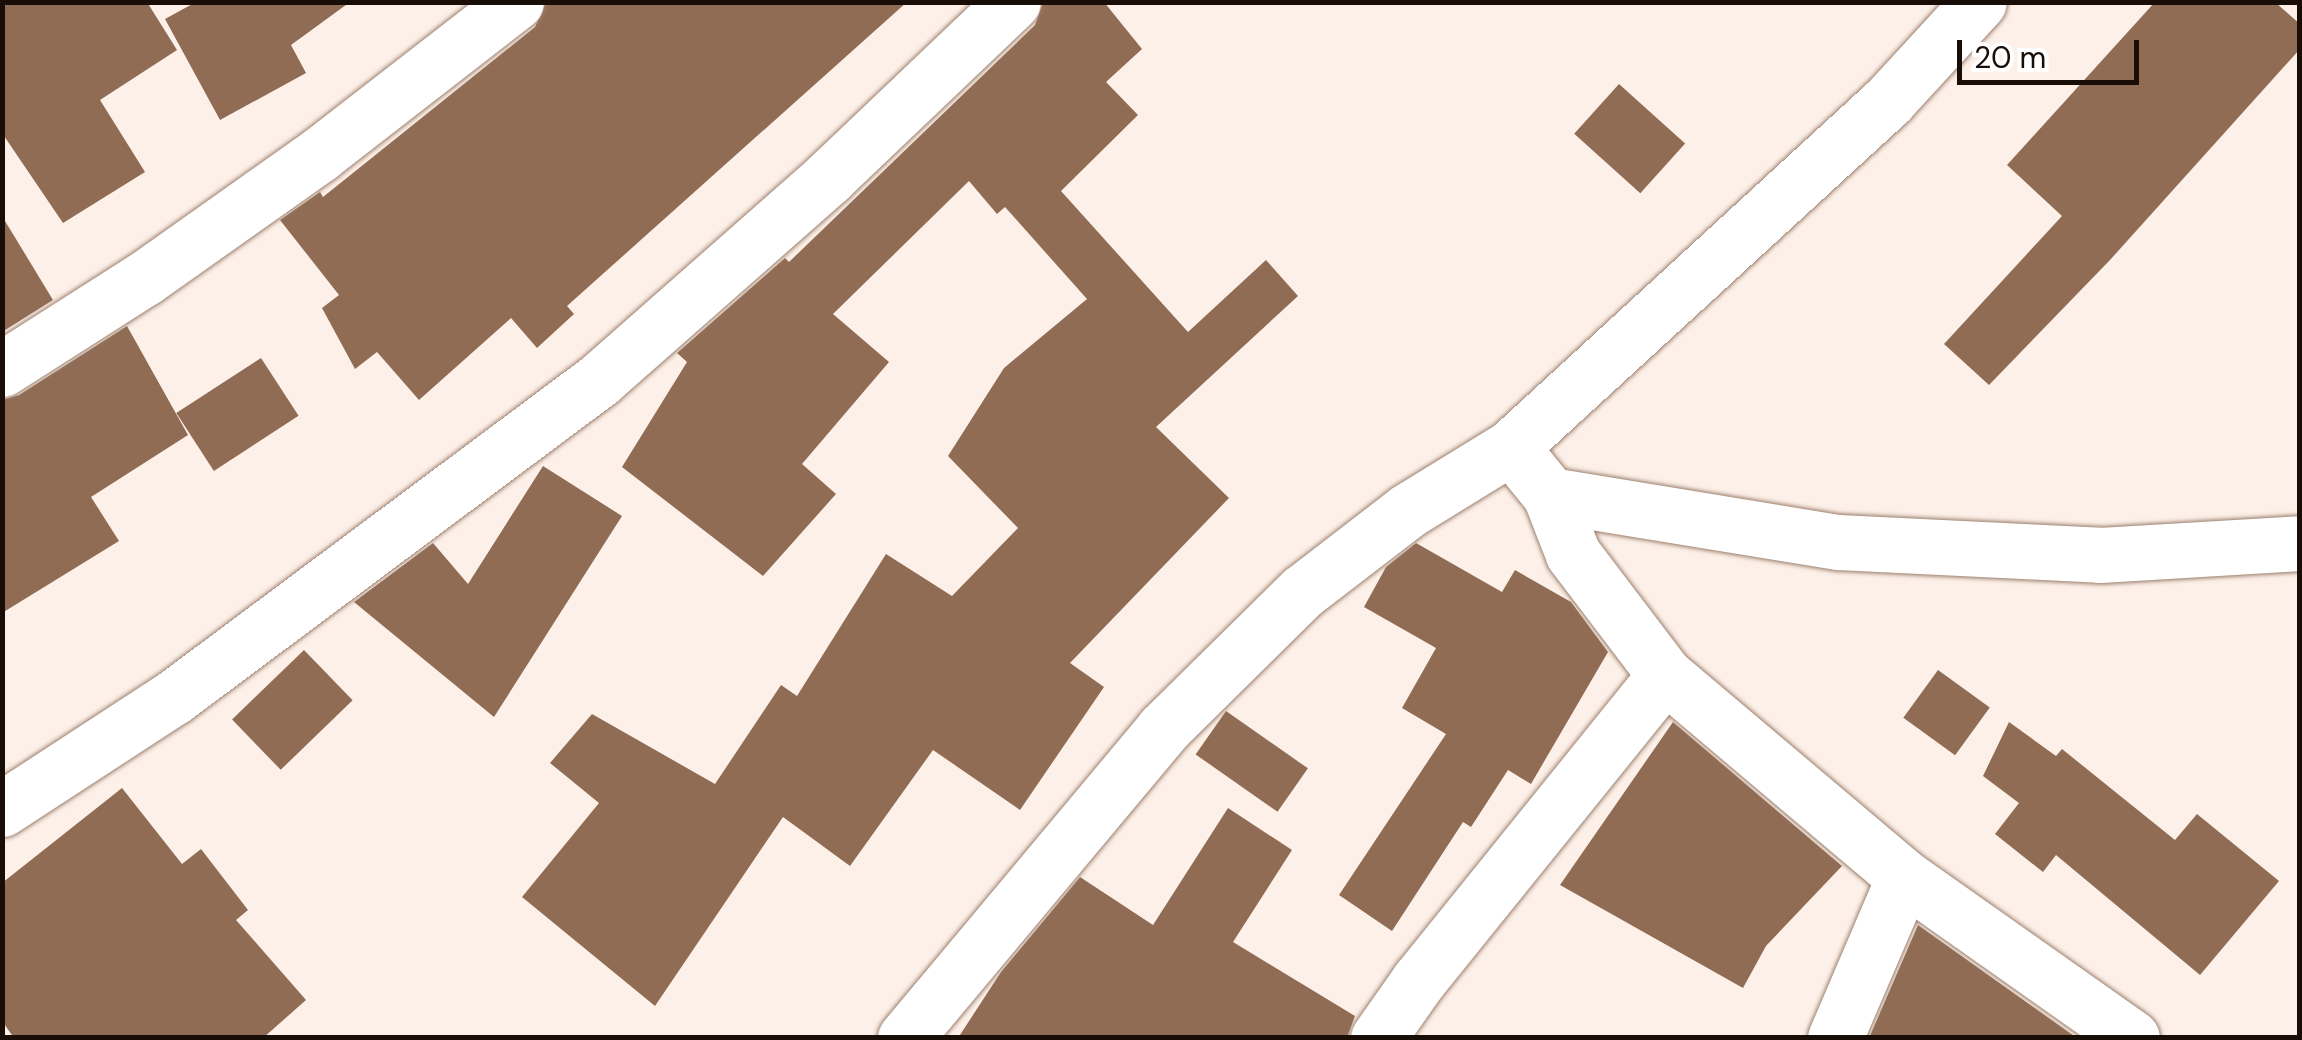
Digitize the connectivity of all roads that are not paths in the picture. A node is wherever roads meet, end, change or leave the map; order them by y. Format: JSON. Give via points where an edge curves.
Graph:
{"nodes":[{"id":1,"x":516,"y":2,"type":"edge"},
{"id":2,"x":1013,"y":2,"type":"edge"},
{"id":3,"x":1979,"y":2,"type":"edge"},
{"id":4,"x":2,"y":369,"type":"edge"},
{"id":5,"x":1511,"y":448,"type":"junction"},
{"id":6,"x":1550,"y":495,"type":"junction"},
{"id":7,"x":2300,"y":543,"type":"edge"},
{"id":8,"x":1664,"y":676,"type":"junction"},
{"id":9,"x":2,"y":809,"type":"edge"},
{"id":10,"x":1904,"y":876,"type":"junction"},
{"id":11,"x":905,"y":1038,"type":"edge"},
{"id":12,"x":1378,"y":1038,"type":"edge"},
{"id":13,"x":1836,"y":1038,"type":"edge"},
{"id":14,"x":2132,"y":1038,"type":"edge"}],
"edges":[{"from":1,"to":4,"type":"street","via":[[146,278]]},
{"from":2,"to":9,"type":"street","via":[[830,177],[598,380],[174,697]]},
{"from":3,"to":5,"type":"street","via":[[1888,101]]},
{"from":5,"to":6,"type":"street"},
{"from":5,"to":11,"type":"street","via":[[1406,511],[1302,592],[1163,729]]},
{"from":6,"to":7,"type":"street","via":[[1838,542],[2100,555]]},
{"from":6,"to":8,"type":"street","via":[[1572,554]]},
{"from":8,"to":10,"type":"street"},
{"from":8,"to":12,"type":"street"},
{"from":10,"to":13,"type":"street"},
{"from":10,"to":14,"type":"street"}]}
